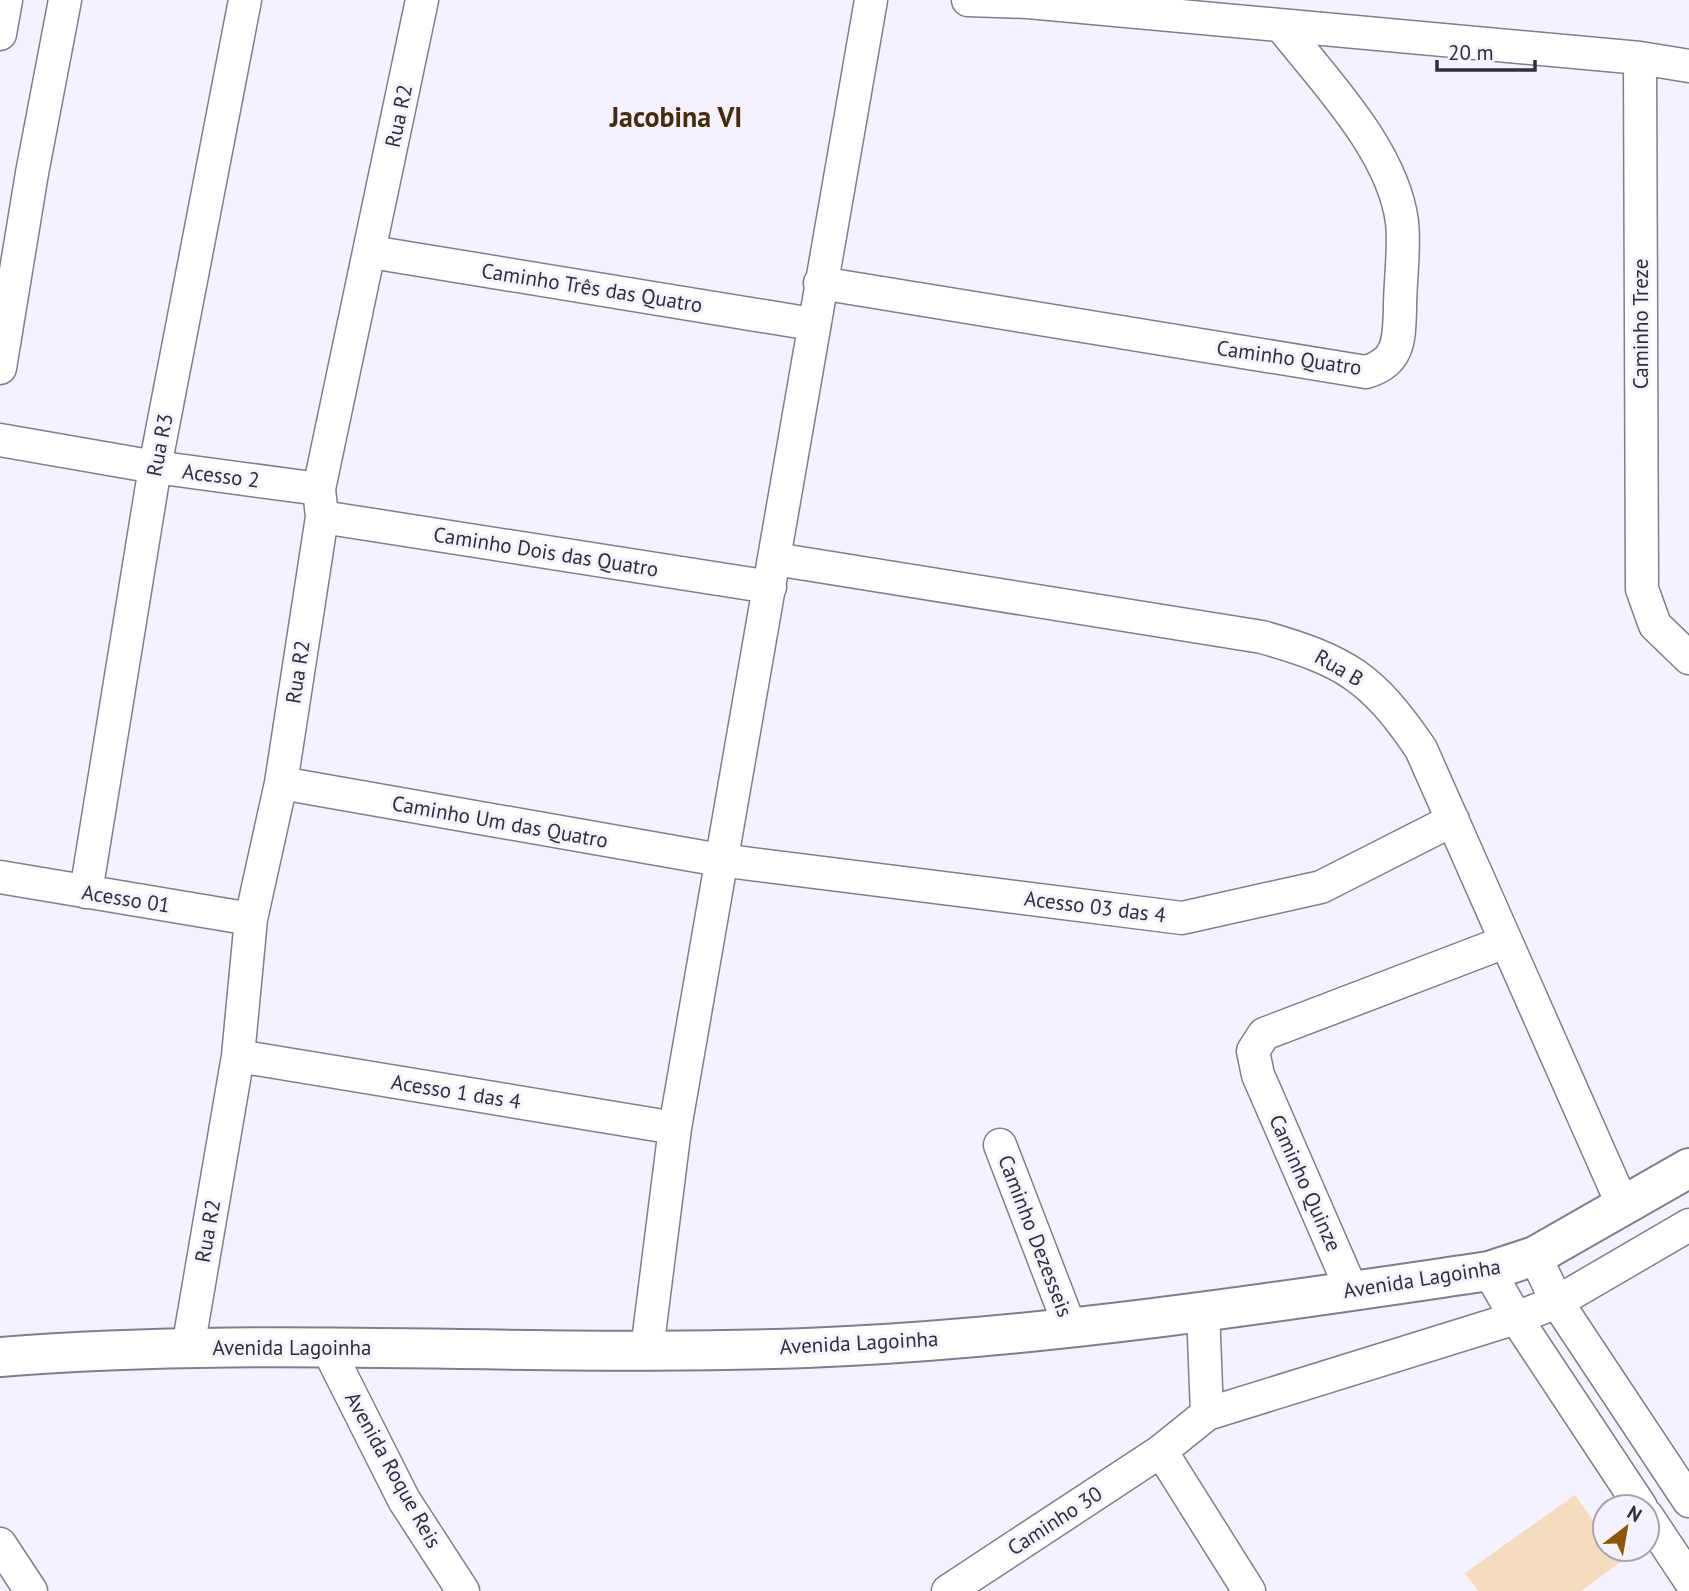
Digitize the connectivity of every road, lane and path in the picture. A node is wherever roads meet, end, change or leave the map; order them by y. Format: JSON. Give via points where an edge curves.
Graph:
{"nodes":[{"id":1,"x":6,"y":0,"type":"edge"},
{"id":2,"x":65,"y":0,"type":"edge"},
{"id":3,"x":245,"y":0,"type":"edge"},
{"id":4,"x":422,"y":0,"type":"edge"},
{"id":5,"x":871,"y":0,"type":"edge"},
{"id":6,"x":968,"y":0,"type":"edge"},
{"id":7,"x":1040,"y":2,"type":"edge"},
{"id":8,"x":1282,"y":27,"type":"junction"},
{"id":9,"x":0,"y":33,"type":"edge"},
{"id":10,"x":1640,"y":58,"type":"junction"},
{"id":11,"x":1689,"y":66,"type":"edge"},
{"id":12,"x":371,"y":252,"type":"junction"},
{"id":13,"x":820,"y":283,"type":"junction"},
{"id":14,"x":812,"y":324,"type":"junction"},
{"id":15,"x":0,"y":368,"type":"edge"},
{"id":16,"x":0,"y":440,"type":"edge"},
{"id":17,"x":155,"y":467,"type":"junction"},
{"id":18,"x":321,"y":503,"type":"junction"},
{"id":19,"x":772,"y":573,"type":"junction"},
{"id":20,"x":1689,"y":658,"type":"edge"},
{"id":21,"x":281,"y":783,"type":"junction"},
{"id":22,"x":1453,"y":820,"type":"junction"},
{"id":23,"x":720,"y":860,"type":"junction"},
{"id":24,"x":0,"y":877,"type":"edge"},
{"id":25,"x":86,"y":892,"type":"junction"},
{"id":26,"x":251,"y":919,"type":"junction"},
{"id":27,"x":1505,"y":942,"type":"junction"},
{"id":28,"x":238,"y":1056,"type":"junction"},
{"id":29,"x":675,"y":1128,"type":"junction"},
{"id":30,"x":1000,"y":1145,"type":"dead end"},
{"id":31,"x":1689,"y":1168,"type":"edge"},
{"id":32,"x":1624,"y":1208,"type":"junction"},
{"id":33,"x":1689,"y":1225,"type":"edge"},
{"id":34,"x":1535,"y":1256,"type":"junction"},
{"id":35,"x":1489,"y":1271,"type":"junction"},
{"id":36,"x":1352,"y":1291,"type":"junction"},
{"id":37,"x":1558,"y":1301,"type":"junction"},
{"id":38,"x":1203,"y":1310,"type":"junction"},
{"id":39,"x":1517,"y":1318,"type":"junction"},
{"id":40,"x":1070,"y":1327,"type":"junction"},
{"id":41,"x":188,"y":1348,"type":"junction"},
{"id":42,"x":327,"y":1348,"type":"junction"},
{"id":43,"x":647,"y":1350,"type":"junction"},
{"id":44,"x":0,"y":1357,"type":"edge"},
{"id":45,"x":1207,"y":1414,"type":"junction"},
{"id":46,"x":1161,"y":1451,"type":"junction"},
{"id":47,"x":1632,"y":1493,"type":"edge"},
{"id":48,"x":1689,"y":1501,"type":"edge"},
{"id":49,"x":1661,"y":1537,"type":"edge"},
{"id":50,"x":0,"y":1544,"type":"edge"},
{"id":51,"x":1689,"y":1579,"type":"edge"},
{"id":52,"x":31,"y":1591,"type":"edge"},
{"id":53,"x":463,"y":1591,"type":"edge"},
{"id":54,"x":948,"y":1591,"type":"edge"},
{"id":55,"x":1249,"y":1591,"type":"edge"}],
"edges":[{"from":1,"to":9,"type":"street"},
{"from":2,"to":15,"type":"street"},
{"from":3,"to":17,"type":"street","name":"Rua R3"},
{"from":4,"to":12,"type":"street","name":"Rua R2"},
{"from":5,"to":13,"type":"street"},
{"from":6,"to":7,"type":"street"},
{"from":7,"to":8,"type":"street"},
{"from":8,"to":10,"type":"street"},
{"from":8,"to":13,"type":"street","name":"Caminho Quatro","via":[[1372,146],[1396,196],[1402,224],[1399,332],[1390,360],[1380,368],[1366,372]]},
{"from":10,"to":11,"type":"street"},
{"from":10,"to":20,"type":"street","name":"Caminho Treze","via":[[1642,589],[1655,625]]},
{"from":12,"to":14,"type":"street","name":"Caminho Três das Quatro"},
{"from":12,"to":18,"type":"street","name":"Rua R2"},
{"from":13,"to":14,"type":"street"},
{"from":14,"to":19,"type":"street"},
{"from":16,"to":17,"type":"street","name":"Acesso 2"},
{"from":17,"to":18,"type":"street","name":"Acesso 2"},
{"from":17,"to":25,"type":"street","name":"Rua R3"},
{"from":18,"to":19,"type":"street","name":"Caminho Dois das Quatro"},
{"from":18,"to":21,"type":"street","name":"Rua R2"},
{"from":19,"to":22,"type":"street","name":"Rua B","via":[[1262,637],[1307,650],[1355,673],[1391,705],[1421,749]]},
{"from":19,"to":23,"type":"street"},
{"from":21,"to":23,"type":"street","name":"Caminho Um das Quatro"},
{"from":21,"to":26,"type":"street","name":"Rua R2"},
{"from":22,"to":23,"type":"street","name":"Acesso 03 das 4","via":[[1321,887],[1182,918]]},
{"from":22,"to":27,"type":"street","name":"Rua B"},
{"from":23,"to":29,"type":"street"},
{"from":24,"to":25,"type":"street","name":"Acesso 01"},
{"from":25,"to":26,"type":"street","name":"Acesso 01"},
{"from":26,"to":28,"type":"street","name":"Rua R2"},
{"from":27,"to":32,"type":"street","name":"Rua B"},
{"from":27,"to":36,"type":"street","name":"Caminho Quinze","via":[[1264,1034],[1253,1051],[1258,1075]]},
{"from":28,"to":29,"type":"street","name":"Acesso 1 das 4"},
{"from":28,"to":41,"type":"street","name":"Rua R2"},
{"from":29,"to":43,"type":"street"},
{"from":30,"to":40,"type":"street","name":"Caminho Dezesseis"},
{"from":31,"to":32,"type":"street","name":"Avenida Lagoinha"},
{"from":32,"to":34,"type":"street","name":"Avenida Lagoinha"},
{"from":33,"to":37,"type":"street"},
{"from":34,"to":35,"type":"street","name":"Avenida Lagoinha"},
{"from":34,"to":37,"type":"street"},
{"from":35,"to":36,"type":"street","name":"Avenida Lagoinha"},
{"from":35,"to":39,"type":"street"},
{"from":36,"to":38,"type":"street","name":"Avenida Lagoinha"},
{"from":37,"to":39,"type":"street"},
{"from":37,"to":48,"type":"street"},
{"from":38,"to":40,"type":"street","name":"Avenida Lagoinha"},
{"from":38,"to":45,"type":"street"},
{"from":39,"to":45,"type":"street"},
{"from":39,"to":47,"type":"street"},
{"from":40,"to":43,"type":"street","name":"Avenida Lagoinha","via":[[847,1346]]},
{"from":41,"to":42,"type":"street","name":"Avenida Lagoinha"},
{"from":41,"to":44,"type":"street","name":"Avenida Lagoinha"},
{"from":42,"to":43,"type":"street","name":"Avenida Lagoinha"},
{"from":42,"to":53,"type":"street","name":"Avenida Roque Reis","via":[[404,1500]]},
{"from":45,"to":46,"type":"street","name":"Caminho 30"},
{"from":46,"to":54,"type":"street","name":"Caminho 30"},
{"from":46,"to":55,"type":"street"},
{"from":49,"to":51,"type":"street"},
{"from":50,"to":52,"type":"street"}]}
